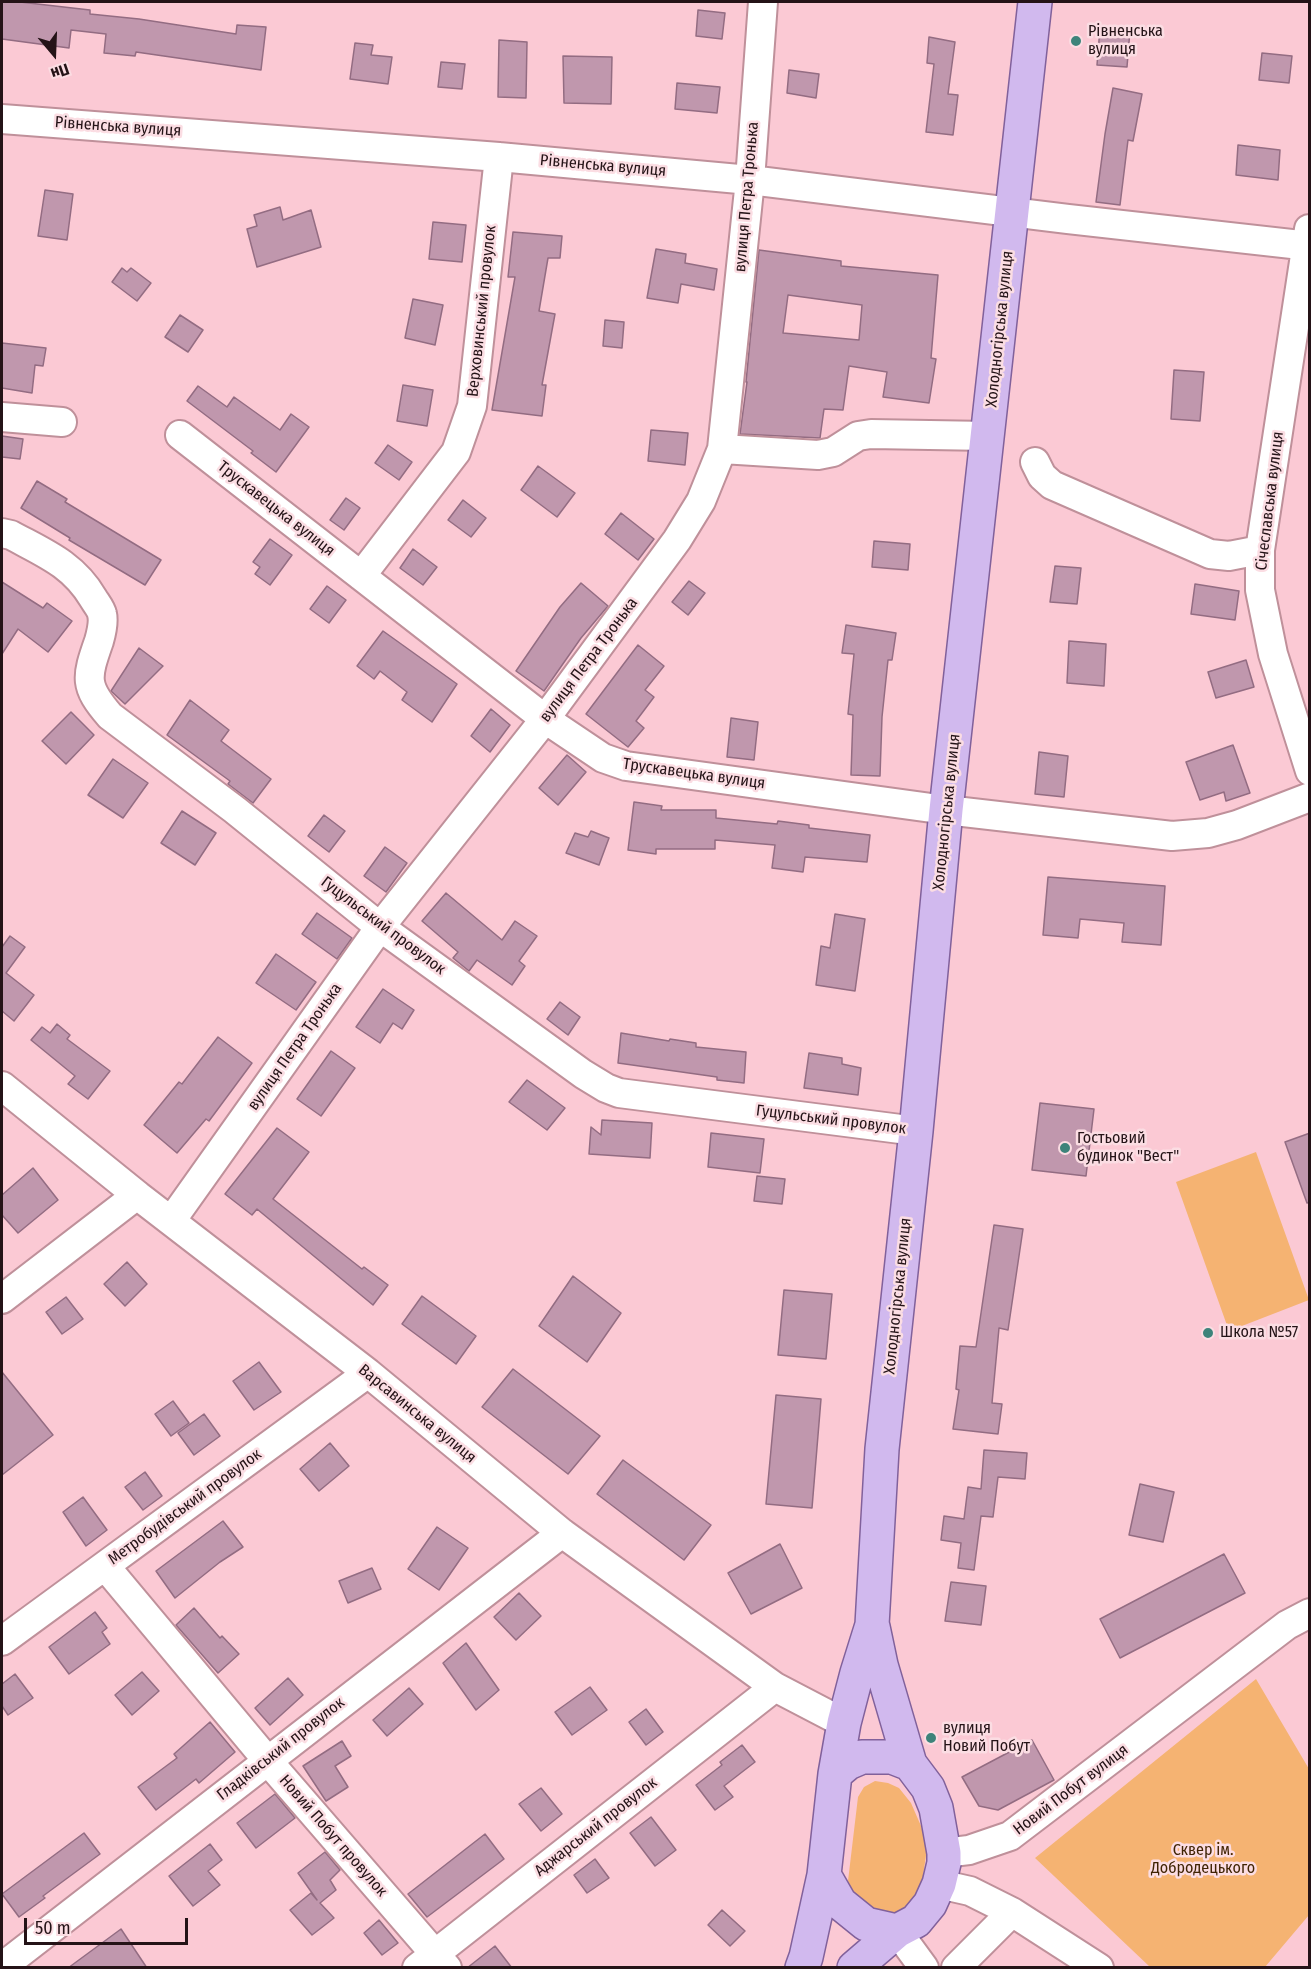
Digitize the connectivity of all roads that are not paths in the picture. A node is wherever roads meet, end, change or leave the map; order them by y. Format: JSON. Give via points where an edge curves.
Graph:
{"nodes":[{"id":1,"x":763,"y":2,"type":"edge"},
{"id":2,"x":1035,"y":2,"type":"edge"},
{"id":3,"x":2,"y":119,"type":"edge"},
{"id":4,"x":499,"y":157,"type":"junction"},
{"id":5,"x":750,"y":180,"type":"junction"},
{"id":6,"x":1013,"y":212,"type":"junction"},
{"id":7,"x":1309,"y":240,"type":"edge"},
{"id":8,"x":2,"y":417,"type":"edge"},
{"id":9,"x":62,"y":422,"type":"dead end"},
{"id":10,"x":180,"y":435,"type":"dead end"},
{"id":11,"x":988,"y":436,"type":"junction"},
{"id":12,"x":722,"y":449,"type":"junction"},
{"id":13,"x":1035,"y":462,"type":"dead end"},
{"id":14,"x":2,"y":533,"type":"edge"},
{"id":15,"x":1260,"y":550,"type":"junction"},
{"id":16,"x":361,"y":576,"type":"junction"},
{"id":17,"x":545,"y":719,"type":"junction"},
{"id":18,"x":1310,"y":771,"type":"edge"},
{"id":19,"x":1310,"y":797,"type":"edge"},
{"id":20,"x":946,"y":810,"type":"junction"},
{"id":21,"x":380,"y":927,"type":"junction"},
{"id":22,"x":2,"y":1086,"type":"edge"},
{"id":23,"x":916,"y":1131,"type":"junction"},
{"id":24,"x":137,"y":1195,"type":"junction"},
{"id":25,"x":171,"y":1221,"type":"junction"},
{"id":26,"x":2,"y":1299,"type":"edge"},
{"id":27,"x":368,"y":1374,"type":"junction"},
{"id":28,"x":562,"y":1533,"type":"junction"},
{"id":29,"x":105,"y":1566,"type":"junction"},
{"id":30,"x":1310,"y":1613,"type":"edge"},
{"id":31,"x":872,"y":1625,"type":"junction"},
{"id":32,"x":2,"y":1641,"type":"edge"},
{"id":33,"x":775,"y":1687,"type":"junction"},
{"id":34,"x":844,"y":1723,"type":"junction"},
{"id":35,"x":267,"y":1760,"type":"junction"},
{"id":36,"x":910,"y":1764,"type":"junction"},
{"id":37,"x":835,"y":1774,"type":"junction"},
{"id":38,"x":942,"y":1869,"type":"junction"},
{"id":39,"x":824,"y":1875,"type":"junction"},
{"id":40,"x":1012,"y":1912,"type":"junction"},
{"id":41,"x":897,"y":1931,"type":"junction"},
{"id":42,"x":433,"y":1963,"type":"edge"},
{"id":43,"x":2,"y":1967,"type":"edge"},
{"id":44,"x":802,"y":1968,"type":"edge"},
{"id":45,"x":854,"y":1968,"type":"edge"},
{"id":46,"x":924,"y":1968,"type":"edge"},
{"id":47,"x":956,"y":1968,"type":"edge"},
{"id":48,"x":1099,"y":1968,"type":"edge"}],
"edges":[{"from":1,"to":5,"type":"street","name":"вулиця Петра Тронька"},
{"from":2,"to":6,"type":"main road","name":"Холодногірська вулиця"},
{"from":3,"to":4,"type":"street","name":"Рівненська вулиця"},
{"from":4,"to":5,"type":"street","name":"Рівненська вулиця"},
{"from":4,"to":16,"type":"street","name":"Верховинський провулок","via":[[472,406],[456,452]]},
{"from":5,"to":6,"type":"street","name":"Рівненська вулиця"},
{"from":5,"to":12,"type":"street","name":"вулиця Петра Тронька"},
{"from":6,"to":7,"type":"street","name":"Рівненська вулиця"},
{"from":6,"to":11,"type":"main road","name":"Холодногірська вулиця"},
{"from":7,"to":15,"type":"street","name":"Січеславська вулиця"},
{"from":8,"to":9,"type":"street"},
{"from":10,"to":16,"type":"street","name":"Трускавецька вулиця"},
{"from":11,"to":12,"type":"street","via":[[871,434],[818,455]]},
{"from":11,"to":20,"type":"main road","name":"Холодногірська вулиця"},
{"from":12,"to":17,"type":"street","name":"вулиця Петра Тронька","via":[[701,501],[677,540]]},
{"from":13,"to":15,"type":"street","via":[[1052,485],[1210,554],[1229,556]]},
{"from":14,"to":21,"type":"street","name":"Гуцульський провулок","via":[[65,564],[88,590],[102,615],[89,683],[95,699],[110,716]]},
{"from":15,"to":18,"type":"street","name":"Січеславська вулиця","via":[[1260,590],[1273,654]]},
{"from":16,"to":17,"type":"street","name":"Трускавецька вулиця"},
{"from":17,"to":20,"type":"street","name":"Трускавецька вулиця","via":[[603,758],[626,766]]},
{"from":17,"to":21,"type":"street","name":"вулиця Петра Тронька"},
{"from":19,"to":20,"type":"street","name":"Трускавецька вулиця","via":[[1237,825],[1208,833],[1172,836]]},
{"from":20,"to":23,"type":"main road","name":"Холодногірська вулиця"},
{"from":21,"to":23,"type":"street","name":"Гуцульський провулок","via":[[583,1074],[619,1093]]},
{"from":21,"to":25,"type":"street","name":"вулиця Петра Тронька"},
{"from":22,"to":24,"type":"street","name":"Варсавинська вулиця"},
{"from":23,"to":31,"type":"main road","name":"Холодногірська вулиця","via":[[882,1449]]},
{"from":24,"to":25,"type":"street","name":"Варсавинська вулиця"},
{"from":24,"to":26,"type":"street"},
{"from":25,"to":27,"type":"street","name":"Варсавинська вулиця"},
{"from":27,"to":28,"type":"street","name":"Варсавинська вулиця"},
{"from":27,"to":29,"type":"street","name":"Метробудівський провулок"},
{"from":28,"to":33,"type":"street","name":"Варсавинська вулиця"},
{"from":28,"to":35,"type":"street","name":"Гладківський провулок"},
{"from":29,"to":32,"type":"street","name":"Метробудівський провулок"},
{"from":29,"to":35,"type":"street","name":"Новий Побут провулок"},
{"from":30,"to":38,"type":"street","name":"Новий Побут вулиця","via":[[1287,1625],[1010,1836],[969,1850]]},
{"from":31,"to":34,"type":"main road","name":"Холодногірська вулиця"},
{"from":31,"to":36,"type":"main road","name":"Холодногірська вулиця"},
{"from":33,"to":34,"type":"street","name":"Варсавинська вулиця"},
{"from":33,"to":42,"type":"street","name":"Аджарський провулок"},
{"from":34,"to":37,"type":"main road","name":"Холодногірська вулиця"},
{"from":35,"to":42,"type":"street","name":"Новий Побут провулок"},
{"from":35,"to":43,"type":"street","name":"Гладківський провулок"},
{"from":36,"to":37,"type":"main road","via":[[892,1758],[862,1757]]},
{"from":36,"to":38,"type":"main road","via":[[928,1788],[936,1808]]},
{"from":37,"to":39,"type":"main road"},
{"from":38,"to":40,"type":"street","via":[[970,1891]]},
{"from":38,"to":41,"type":"main road","via":[[930,1904],[916,1921]]},
{"from":39,"to":41,"type":"main road","via":[[840,1903],[866,1924]]},
{"from":39,"to":44,"type":"main road"},
{"from":40,"to":47,"type":"street"},
{"from":40,"to":48,"type":"street"},
{"from":41,"to":45,"type":"main road"},
{"from":41,"to":46,"type":"street"}]}
